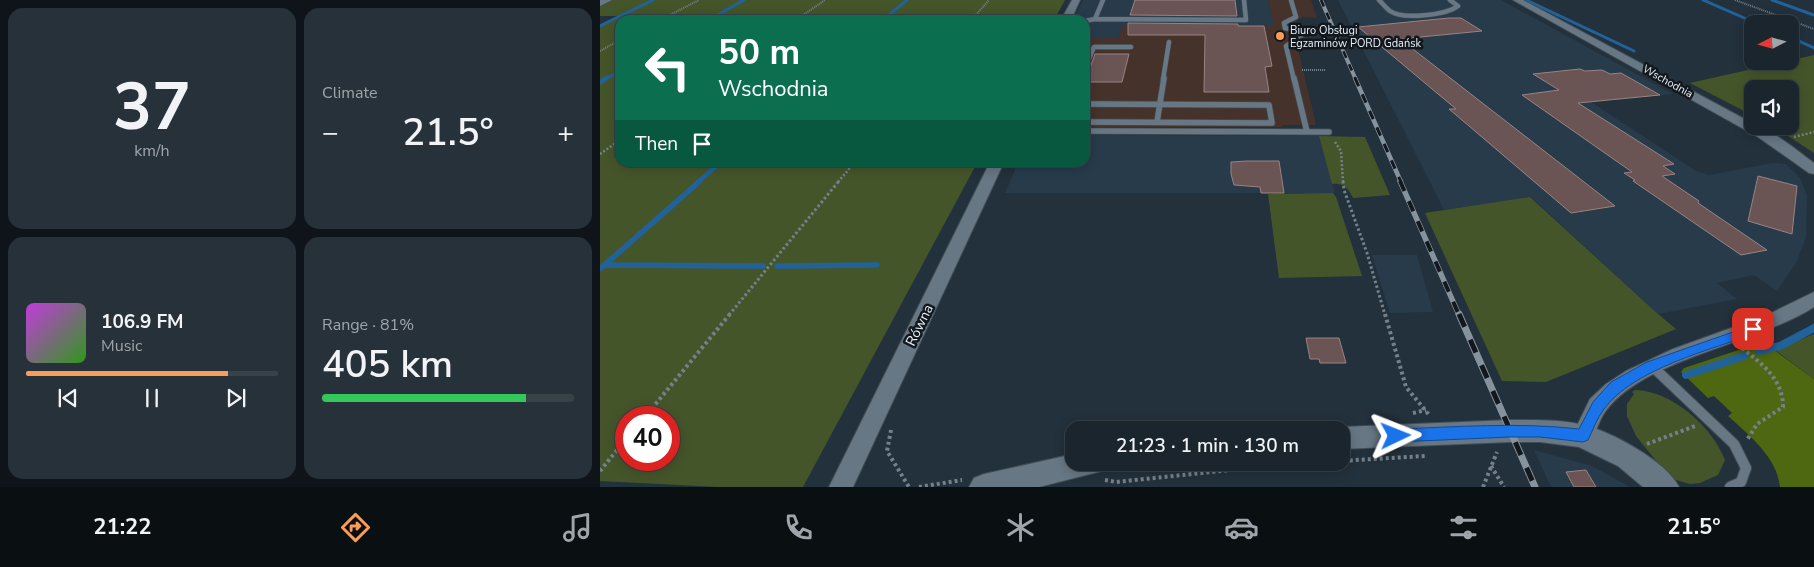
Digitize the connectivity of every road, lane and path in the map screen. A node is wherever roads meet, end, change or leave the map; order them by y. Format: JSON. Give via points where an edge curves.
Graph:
{"nodes":[{"id":1,"x":608,"y":0,"type":"edge"},
{"id":2,"x":699,"y":0,"type":"edge"},
{"id":3,"x":825,"y":0,"type":"edge"},
{"id":4,"x":989,"y":0,"type":"edge"},
{"id":5,"x":1076,"y":0,"type":"edge"},
{"id":6,"x":1103,"y":0,"type":"edge"},
{"id":7,"x":1244,"y":0,"type":"edge"},
{"id":8,"x":1290,"y":0,"type":"edge"},
{"id":9,"x":1379,"y":0,"type":"edge"},
{"id":10,"x":1450,"y":0,"type":"edge"},
{"id":11,"x":1518,"y":0,"type":"edge"},
{"id":12,"x":1735,"y":0,"type":"edge"},
{"id":13,"x":600,"y":3,"type":"edge"},
{"id":14,"x":670,"y":15,"type":"edge"},
{"id":15,"x":803,"y":15,"type":"edge"},
{"id":16,"x":977,"y":15,"type":"edge"},
{"id":17,"x":1068,"y":15,"type":"edge"},
{"id":18,"x":1095,"y":19,"type":"junction"},
{"id":19,"x":1090,"y":20,"type":"edge"},
{"id":20,"x":1814,"y":29,"type":"edge"},
{"id":21,"x":1169,"y":42,"type":"dead end"},
{"id":22,"x":615,"y":44,"type":"edge"},
{"id":23,"x":1131,"y":47,"type":"dead end"},
{"id":24,"x":600,"y":51,"type":"edge"},
{"id":25,"x":1090,"y":56,"type":"edge"},
{"id":26,"x":1299,"y":70,"type":"dead end"},
{"id":27,"x":1326,"y":70,"type":"dead end"},
{"id":28,"x":1090,"y":104,"type":"edge"},
{"id":29,"x":1160,"y":104,"type":"junction"},
{"id":30,"x":1090,"y":122,"type":"edge"},
{"id":31,"x":1157,"y":122,"type":"junction"},
{"id":32,"x":1090,"y":131,"type":"edge"},
{"id":33,"x":1307,"y":132,"type":"junction"},
{"id":34,"x":1329,"y":132,"type":"dead end"},
{"id":35,"x":1814,"y":132,"type":"edge"},
{"id":36,"x":1792,"y":137,"type":"dead end"},
{"id":37,"x":1333,"y":140,"type":"dead end"},
{"id":38,"x":615,"y":144,"type":"edge"},
{"id":39,"x":600,"y":154,"type":"edge"},
{"id":40,"x":851,"y":167,"type":"edge"},
{"id":41,"x":994,"y":167,"type":"edge"},
{"id":42,"x":1814,"y":170,"type":"edge"},
{"id":43,"x":1814,"y":298,"type":"edge"},
{"id":44,"x":1740,"y":347,"type":"dead end"},
{"id":45,"x":1652,"y":366,"type":"junction"},
{"id":46,"x":654,"y":406,"type":"edge"},
{"id":47,"x":1710,"y":421,"type":"junction"},
{"id":48,"x":1350,"y":432,"type":"edge"},
{"id":49,"x":1439,"y":434,"type":"junction"},
{"id":50,"x":1583,"y":436,"type":"junction"},
{"id":51,"x":1747,"y":440,"type":"dead end"},
{"id":52,"x":1501,"y":445,"type":"dead end"},
{"id":53,"x":615,"y":453,"type":"edge"},
{"id":54,"x":1422,"y":457,"type":"dead end"},
{"id":55,"x":1628,"y":457,"type":"junction"},
{"id":56,"x":1350,"y":462,"type":"edge"},
{"id":57,"x":1491,"y":466,"type":"junction"},
{"id":58,"x":600,"y":471,"type":"edge"},
{"id":59,"x":1088,"y":471,"type":"edge"},
{"id":60,"x":1097,"y":471,"type":"edge"},
{"id":61,"x":1216,"y":471,"type":"edge"},
{"id":62,"x":842,"y":487,"type":"edge"},
{"id":63,"x":984,"y":487,"type":"edge"},
{"id":64,"x":1483,"y":487,"type":"edge"},
{"id":65,"x":1504,"y":487,"type":"edge"},
{"id":66,"x":1664,"y":487,"type":"edge"},
{"id":67,"x":1730,"y":487,"type":"edge"}],
"edges":[{"from":1,"to":13,"type":"street"},
{"from":2,"to":14,"type":"path"},
{"from":3,"to":15,"type":"path"},
{"from":4,"to":16,"type":"path"},
{"from":5,"to":17,"type":"street"},
{"from":6,"to":18,"type":"lane"},
{"from":7,"to":18,"type":"lane","via":[[1246,20]]},
{"from":8,"to":33,"type":"lane","via":[[1296,17],[1284,23],[1285,28],[1302,35],[1286,46]]},
{"from":9,"to":10,"type":"lane","via":[[1391,12],[1408,16],[1451,11],[1458,6]]},
{"from":11,"to":42,"type":"street","name":"Wschodnia","via":[[1762,134]]},
{"from":12,"to":20,"type":"path"},
{"from":18,"to":19,"type":"lane"},
{"from":21,"to":29,"type":"lane"},
{"from":22,"to":24,"type":"path"},
{"from":23,"to":25,"type":"lane","via":[[1094,47]]},
{"from":26,"to":27,"type":"path"},
{"from":28,"to":29,"type":"lane"},
{"from":29,"to":31,"type":"lane"},
{"from":29,"to":31,"type":"lane","via":[[1269,105],[1272,123]]},
{"from":30,"to":31,"type":"lane"},
{"from":32,"to":33,"type":"lane"},
{"from":33,"to":34,"type":"lane"},
{"from":35,"to":36,"type":"path"},
{"from":37,"to":49,"type":"path","via":[[1341,151],[1344,190],[1367,253],[1406,388],[1427,410]]},
{"from":38,"to":39,"type":"path"},
{"from":40,"to":46,"type":"path"},
{"from":41,"to":62,"type":"street","name":"Równa"},
{"from":43,"to":45,"type":"street","via":[[1794,311],[1753,329]]},
{"from":44,"to":51,"type":"path","via":[[1771,373],[1782,387],[1784,398],[1783,407],[1757,424]]},
{"from":45,"to":47,"type":"lane"},
{"from":45,"to":50,"type":"street","via":[[1617,386],[1598,406]]},
{"from":47,"to":55,"type":"path","via":[[1643,446]]},
{"from":47,"to":67,"type":"lane","via":[[1734,444],[1746,468],[1741,482]]},
{"from":48,"to":49,"type":"street"},
{"from":49,"to":50,"type":"street","via":[[1540,431]]},
{"from":50,"to":55,"type":"street"},
{"from":52,"to":57,"type":"path"},
{"from":53,"to":58,"type":"path"},
{"from":54,"to":56,"type":"path"},
{"from":55,"to":66,"type":"street"},
{"from":57,"to":64,"type":"path"},
{"from":57,"to":65,"type":"path"},
{"from":59,"to":63,"type":"street"},
{"from":60,"to":61,"type":"path","via":[[1116,482]]}]}
